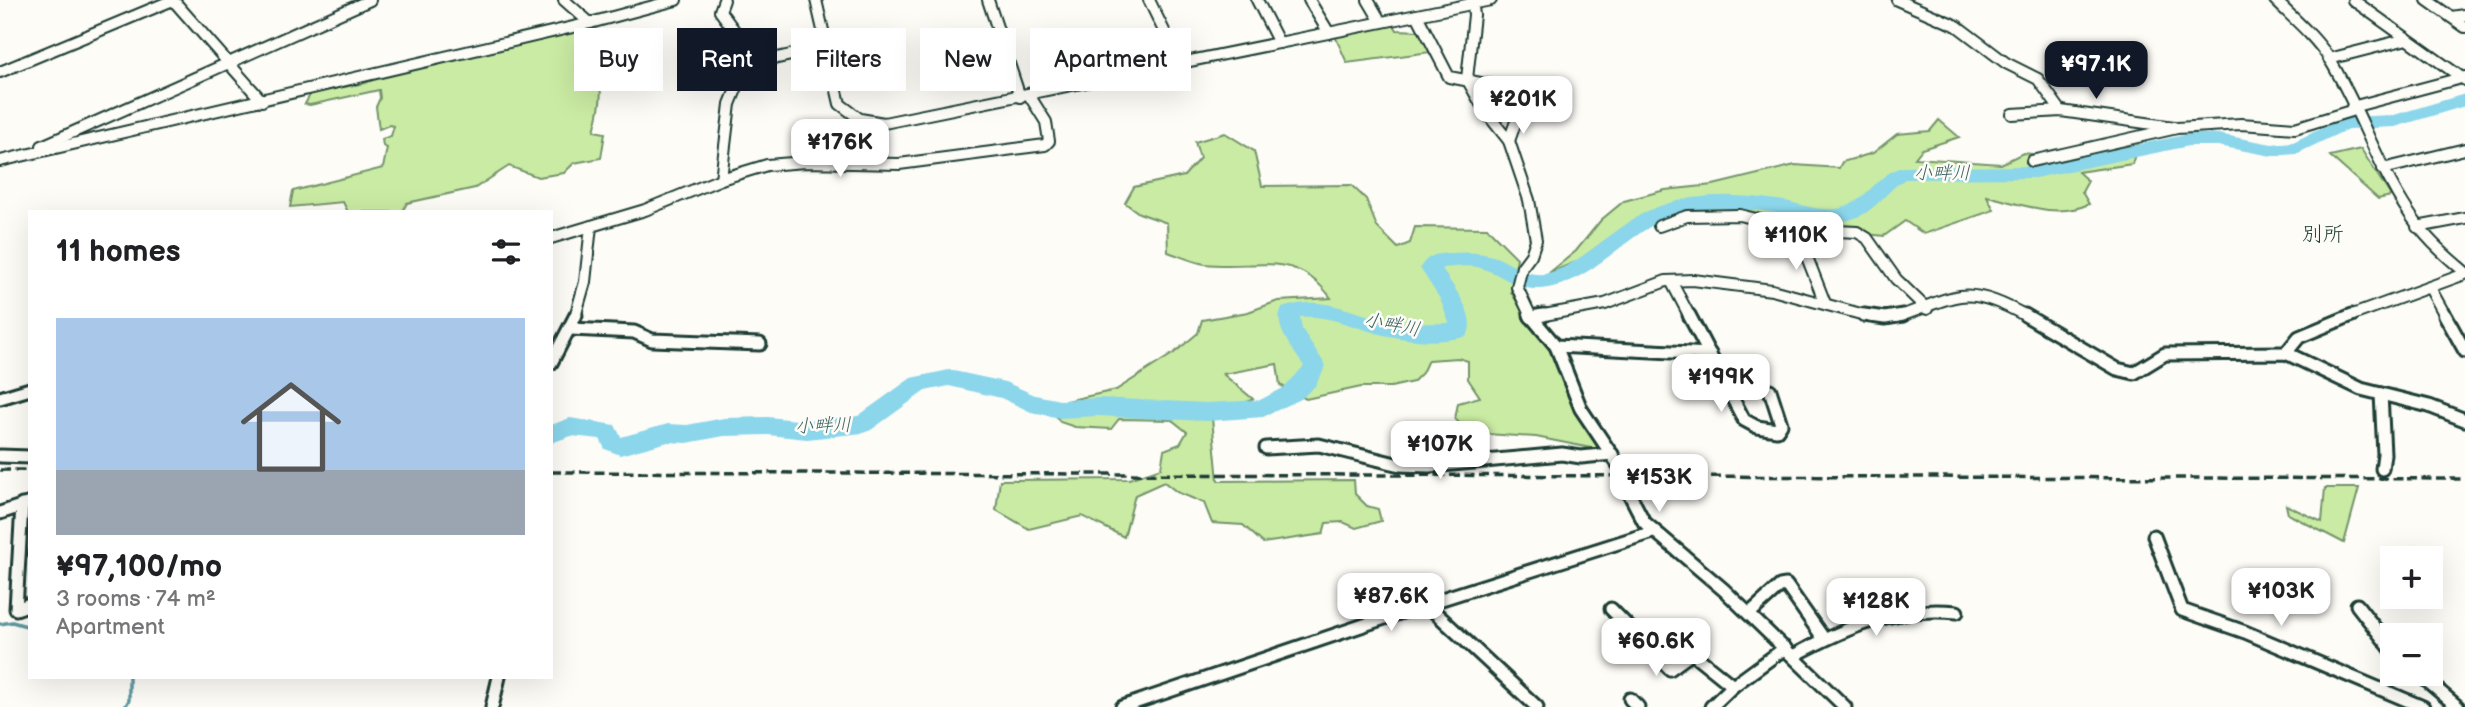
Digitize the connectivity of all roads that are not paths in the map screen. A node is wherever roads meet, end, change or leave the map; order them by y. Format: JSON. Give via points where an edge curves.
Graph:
{"nodes":[{"id":1,"x":173,"y":0,"type":"edge"},
{"id":2,"x":370,"y":0,"type":"edge"},
{"id":3,"x":564,"y":0,"type":"edge"},
{"id":4,"x":676,"y":0,"type":"edge"},
{"id":5,"x":724,"y":0,"type":"edge"},
{"id":6,"x":817,"y":0,"type":"edge"},
{"id":7,"x":988,"y":0,"type":"edge"},
{"id":8,"x":1149,"y":0,"type":"edge"},
{"id":9,"x":1256,"y":0,"type":"edge"},
{"id":10,"x":1309,"y":0,"type":"edge"},
{"id":11,"x":1368,"y":0,"type":"edge"},
{"id":12,"x":1491,"y":0,"type":"edge"},
{"id":13,"x":1897,"y":0,"type":"edge"},
{"id":14,"x":2275,"y":0,"type":"edge"},
{"id":15,"x":2353,"y":0,"type":"edge"},
{"id":16,"x":2427,"y":0,"type":"edge"},
{"id":17,"x":1473,"y":2,"type":"edge"},
{"id":18,"x":1417,"y":15,"type":"junction"},
{"id":19,"x":2465,"y":15,"type":"edge"},
{"id":20,"x":2451,"y":17,"type":"junction"},
{"id":21,"x":1381,"y":22,"type":"junction"},
{"id":22,"x":590,"y":23,"type":"junction"},
{"id":23,"x":2465,"y":27,"type":"edge"},
{"id":24,"x":732,"y":28,"type":"edge"},
{"id":25,"x":823,"y":28,"type":"edge"},
{"id":26,"x":1163,"y":28,"type":"edge"},
{"id":27,"x":1329,"y":33,"type":"junction"},
{"id":28,"x":2407,"y":39,"type":"junction"},
{"id":29,"x":1279,"y":43,"type":"junction"},
{"id":30,"x":2329,"y":59,"type":"junction"},
{"id":31,"x":1191,"y":62,"type":"edge"},
{"id":32,"x":229,"y":64,"type":"junction"},
{"id":33,"x":0,"y":72,"type":"edge"},
{"id":34,"x":2464,"y":78,"type":"edge"},
{"id":35,"x":1467,"y":79,"type":"junction"},
{"id":36,"x":735,"y":91,"type":"edge"},
{"id":37,"x":837,"y":91,"type":"edge"},
{"id":38,"x":1048,"y":91,"type":"edge"},
{"id":39,"x":1024,"y":96,"type":"junction"},
{"id":40,"x":262,"y":101,"type":"junction"},
{"id":41,"x":2354,"y":110,"type":"junction"},
{"id":42,"x":2061,"y":111,"type":"junction"},
{"id":43,"x":2012,"y":114,"type":"dead end"},
{"id":44,"x":2177,"y":128,"type":"junction"},
{"id":45,"x":1509,"y":141,"type":"junction"},
{"id":46,"x":2465,"y":149,"type":"edge"},
{"id":47,"x":17,"y":157,"type":"junction"},
{"id":48,"x":0,"y":161,"type":"edge"},
{"id":49,"x":2032,"y":161,"type":"dead end"},
{"id":50,"x":2383,"y":169,"type":"junction"},
{"id":51,"x":721,"y":179,"type":"junction"},
{"id":52,"x":2465,"y":218,"type":"edge"},
{"id":53,"x":591,"y":226,"type":"junction"},
{"id":54,"x":1658,"y":226,"type":"dead end"},
{"id":55,"x":2417,"y":227,"type":"junction"},
{"id":56,"x":1796,"y":229,"type":"junction"},
{"id":57,"x":553,"y":237,"type":"edge"},
{"id":58,"x":2465,"y":273,"type":"edge"},
{"id":59,"x":1671,"y":281,"type":"junction"},
{"id":60,"x":2430,"y":289,"type":"junction"},
{"id":61,"x":1825,"y":303,"type":"junction"},
{"id":62,"x":1927,"y":309,"type":"junction"},
{"id":63,"x":1531,"y":317,"type":"junction"},
{"id":64,"x":571,"y":330,"type":"junction"},
{"id":65,"x":760,"y":344,"type":"dead end"},
{"id":66,"x":1556,"y":346,"type":"junction"},
{"id":67,"x":2465,"y":351,"type":"edge"},
{"id":68,"x":2286,"y":353,"type":"junction"},
{"id":69,"x":1710,"y":354,"type":"junction"},
{"id":70,"x":553,"y":360,"type":"edge"},
{"id":71,"x":28,"y":390,"type":"edge"},
{"id":72,"x":1770,"y":390,"type":"dead end"},
{"id":73,"x":2381,"y":394,"type":"junction"},
{"id":74,"x":0,"y":398,"type":"edge"},
{"id":75,"x":2465,"y":420,"type":"edge"},
{"id":76,"x":1266,"y":449,"type":"dead end"},
{"id":77,"x":1612,"y":454,"type":"junction"},
{"id":78,"x":0,"y":456,"type":"edge"},
{"id":79,"x":28,"y":457,"type":"edge"},
{"id":80,"x":2382,"y":469,"type":"dead end"},
{"id":81,"x":26,"y":504,"type":"edge"},
{"id":82,"x":0,"y":513,"type":"edge"},
{"id":83,"x":1653,"y":532,"type":"junction"},
{"id":84,"x":2154,"y":536,"type":"dead end"},
{"id":85,"x":1426,"y":604,"type":"junction"},
{"id":86,"x":28,"y":605,"type":"edge"},
{"id":87,"x":2357,"y":605,"type":"dead end"},
{"id":88,"x":1611,"y":609,"type":"dead end"},
{"id":89,"x":1957,"y":612,"type":"dead end"},
{"id":90,"x":1742,"y":613,"type":"junction"},
{"id":91,"x":2380,"y":637,"type":"edge"},
{"id":92,"x":1824,"y":639,"type":"junction"},
{"id":93,"x":1789,"y":652,"type":"junction"},
{"id":94,"x":499,"y":679,"type":"edge"},
{"id":95,"x":1733,"y":686,"type":"junction"},
{"id":96,"x":2433,"y":686,"type":"edge"},
{"id":97,"x":492,"y":707,"type":"edge"},
{"id":98,"x":1122,"y":707,"type":"edge"},
{"id":99,"x":1537,"y":707,"type":"edge"},
{"id":100,"x":1711,"y":707,"type":"edge"},
{"id":101,"x":1845,"y":707,"type":"edge"},
{"id":102,"x":2423,"y":707,"type":"edge"},
{"id":103,"x":2458,"y":707,"type":"edge"}],
"edges":[{"from":1,"to":32,"type":"street"},
{"from":1,"to":33,"type":"street"},
{"from":2,"to":32,"type":"street"},
{"from":3,"to":22,"type":"street"},
{"from":4,"to":22,"type":"street"},
{"from":5,"to":24,"type":"street","via":[[720,11]]},
{"from":6,"to":25,"type":"street"},
{"from":7,"to":39,"type":"street"},
{"from":8,"to":26,"type":"street"},
{"from":9,"to":29,"type":"street"},
{"from":10,"to":27,"type":"street"},
{"from":11,"to":21,"type":"street"},
{"from":12,"to":17,"type":"street"},
{"from":13,"to":42,"type":"street","via":[[1956,26],[2006,63],[2038,79]]},
{"from":14,"to":30,"type":"street"},
{"from":15,"to":28,"type":"street"},
{"from":16,"to":20,"type":"street"},
{"from":17,"to":18,"type":"street"},
{"from":17,"to":35,"type":"street"},
{"from":18,"to":21,"type":"street"},
{"from":18,"to":35,"type":"street","via":[[1449,77]]},
{"from":19,"to":20,"type":"street"},
{"from":20,"to":23,"type":"street"},
{"from":21,"to":27,"type":"street"},
{"from":22,"to":40,"type":"street"},
{"from":27,"to":29,"type":"street"},
{"from":28,"to":30,"type":"street"},
{"from":28,"to":34,"type":"street"},
{"from":29,"to":31,"type":"street"},
{"from":30,"to":41,"type":"street"},
{"from":32,"to":40,"type":"street"},
{"from":32,"to":47,"type":"street"},
{"from":34,"to":41,"type":"street"},
{"from":35,"to":45,"type":"street"},
{"from":35,"to":45,"type":"street","via":[[1507,88],[1527,113],[1515,124]]},
{"from":36,"to":51,"type":"street"},
{"from":37,"to":39,"type":"street","via":[[847,113],[867,122],[902,121]]},
{"from":38,"to":39,"type":"street"},
{"from":39,"to":51,"type":"street","via":[[1046,122],[1050,135],[1039,147],[899,164],[784,162]]},
{"from":40,"to":47,"type":"street"},
{"from":41,"to":44,"type":"street","via":[[2295,128],[2242,124]]},
{"from":41,"to":50,"type":"street"},
{"from":42,"to":43,"type":"street"},
{"from":42,"to":44,"type":"street"},
{"from":44,"to":49,"type":"street"},
{"from":45,"to":63,"type":"street","via":[[1529,200],[1536,240],[1519,280],[1521,300]]},
{"from":46,"to":50,"type":"street"},
{"from":47,"to":48,"type":"street"},
{"from":50,"to":55,"type":"street"},
{"from":51,"to":53,"type":"street"},
{"from":52,"to":55,"type":"street"},
{"from":53,"to":57,"type":"street"},
{"from":53,"to":64,"type":"street","via":[[585,295]]},
{"from":54,"to":56,"type":"street","via":[[1687,216],[1740,215]]},
{"from":55,"to":58,"type":"street"},
{"from":56,"to":61,"type":"street"},
{"from":56,"to":62,"type":"street","via":[[1857,232],[1867,238],[1896,279]]},
{"from":58,"to":60,"type":"street"},
{"from":59,"to":61,"type":"street","via":[[1735,285]]},
{"from":59,"to":63,"type":"street","via":[[1605,304]]},
{"from":59,"to":69,"type":"street"},
{"from":60,"to":67,"type":"street"},
{"from":60,"to":68,"type":"street","via":[[2321,326],[2299,337]]},
{"from":61,"to":62,"type":"street","via":[[1871,317],[1890,318]]},
{"from":62,"to":68,"type":"street","via":[[1960,296],[1987,299],[2010,307],[2117,369],[2134,373],[2165,354]]},
{"from":63,"to":66,"type":"street"},
{"from":64,"to":65,"type":"street","via":[[634,332],[652,340]]},
{"from":64,"to":70,"type":"street"},
{"from":66,"to":69,"type":"street"},
{"from":66,"to":77,"type":"street","via":[[1581,409]]},
{"from":68,"to":73,"type":"street","via":[[2348,384]]},
{"from":69,"to":72,"type":"street","via":[[1744,420],[1777,430],[1781,424]]},
{"from":71,"to":74,"type":"street"},
{"from":73,"to":75,"type":"street"},
{"from":73,"to":80,"type":"street"},
{"from":76,"to":77,"type":"street","via":[[1319,444],[1400,465],[1430,466]]},
{"from":77,"to":83,"type":"street","via":[[1636,509]]},
{"from":78,"to":79,"type":"street"},
{"from":81,"to":82,"type":"street"},
{"from":81,"to":86,"type":"street","via":[[16,609]]},
{"from":83,"to":85,"type":"street"},
{"from":83,"to":90,"type":"street","via":[[1724,590]]},
{"from":84,"to":102,"type":"street","via":[[2182,610]]},
{"from":85,"to":98,"type":"street"},
{"from":85,"to":99,"type":"street"},
{"from":87,"to":91,"type":"street"},
{"from":88,"to":95,"type":"street","via":[[1670,669],[1692,653]]},
{"from":89,"to":92,"type":"street","via":[[1919,610]]},
{"from":90,"to":92,"type":"street","via":[[1786,585]]},
{"from":90,"to":93,"type":"street"},
{"from":92,"to":93,"type":"street"},
{"from":93,"to":95,"type":"street"},
{"from":93,"to":101,"type":"street"},
{"from":94,"to":97,"type":"street"},
{"from":95,"to":100,"type":"street"},
{"from":96,"to":103,"type":"street"}]}
